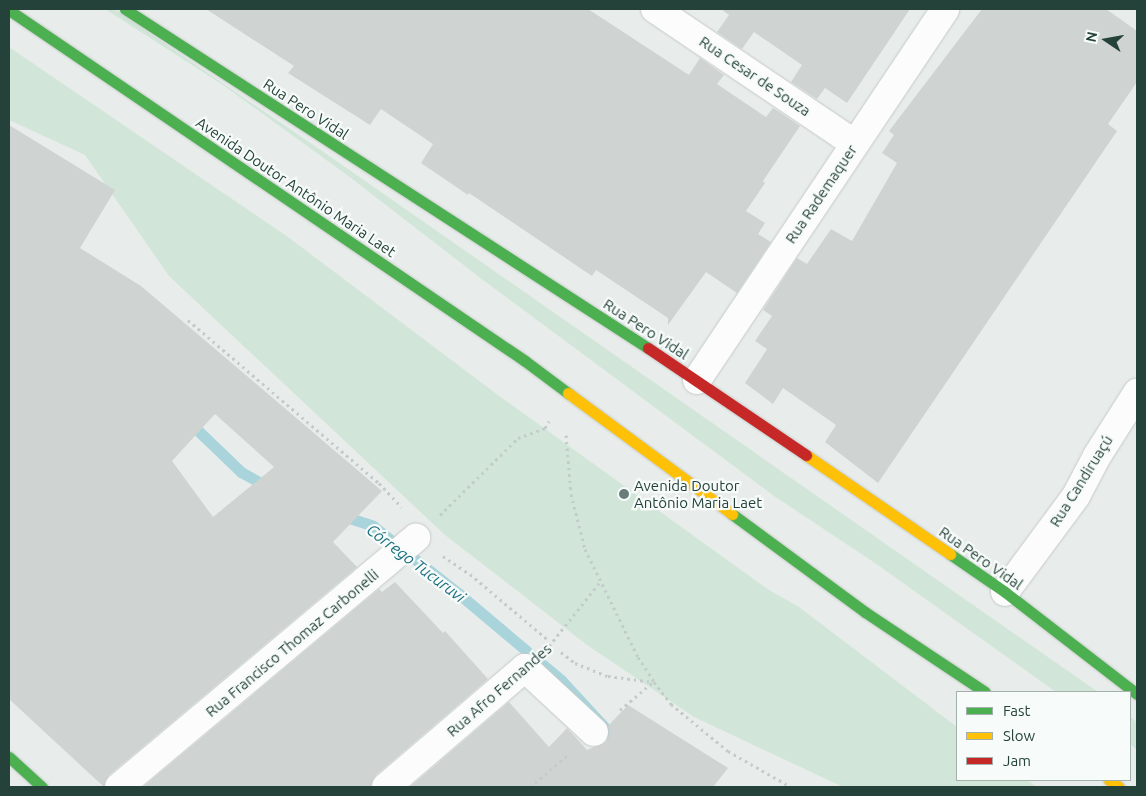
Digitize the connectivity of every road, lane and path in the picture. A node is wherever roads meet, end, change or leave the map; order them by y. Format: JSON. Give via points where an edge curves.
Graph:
{"nodes":[{"id":1,"x":125,"y":9,"type":"edge"},
{"id":2,"x":655,"y":9,"type":"edge"},
{"id":3,"x":945,"y":9,"type":"edge"},
{"id":4,"x":9,"y":10,"type":"edge"},
{"id":5,"x":855,"y":144,"type":"junction"},
{"id":6,"x":188,"y":320,"type":"dead end"},
{"id":7,"x":697,"y":380,"type":"junction"},
{"id":8,"x":565,"y":392,"type":"junction"},
{"id":9,"x":1137,"y":393,"type":"edge"},
{"id":10,"x":416,"y":538,"type":"junction"},
{"id":11,"x":600,"y":582,"type":"junction"},
{"id":12,"x":1006,"y":592,"type":"junction"},
{"id":13,"x":552,"y":644,"type":"junction"},
{"id":14,"x":560,"y":650,"type":"dead end"},
{"id":15,"x":525,"y":668,"type":"junction"},
{"id":16,"x":654,"y":682,"type":"junction"},
{"id":17,"x":984,"y":691,"type":"edge"},
{"id":18,"x":1137,"y":694,"type":"edge"},
{"id":19,"x":594,"y":732,"type":"junction"},
{"id":20,"x":9,"y":757,"type":"edge"},
{"id":21,"x":30,"y":784,"type":"edge"},
{"id":22,"x":119,"y":787,"type":"edge"},
{"id":23,"x":386,"y":787,"type":"edge"},
{"id":24,"x":530,"y":787,"type":"edge"},
{"id":25,"x":791,"y":787,"type":"edge"}],
"edges":[{"from":1,"to":7,"type":"street","name":"Rua Pero Vidal"},
{"from":2,"to":5,"type":"street","name":"Rua Cesar de Souza"},
{"from":3,"to":5,"type":"street","name":"Rua Rademaquer"},
{"from":4,"to":8,"type":"street","name":"Avenida Doutor Antônio Maria Laet","via":[[525,361]]},
{"from":5,"to":7,"type":"street","name":"Rua Rademaquer"},
{"from":6,"to":10,"type":"path","via":[[380,483],[403,510]]},
{"from":7,"to":12,"type":"street","name":"Rua Pero Vidal"},
{"from":8,"to":10,"type":"path","via":[[545,428],[518,438]]},
{"from":8,"to":11,"type":"path","via":[[566,459],[571,494],[585,549]]},
{"from":8,"to":17,"type":"street","name":"Avenida Doutor Antônio Maria Laet","via":[[865,612]]},
{"from":9,"to":12,"type":"street","name":"Rua Candiruaçú","via":[[1076,496]]},
{"from":10,"to":13,"type":"path","via":[[470,574]]},
{"from":10,"to":22,"type":"street","name":"Rua Francisco Thomaz Carbonelli"},
{"from":11,"to":13,"type":"path","name":"Rua Afro Fernandes"},
{"from":11,"to":16,"type":"path"},
{"from":12,"to":18,"type":"street","name":"Rua Pero Vidal"},
{"from":13,"to":15,"type":"path","name":"Rua Afro Fernandes"},
{"from":14,"to":16,"type":"path","via":[[575,663],[608,676]]},
{"from":15,"to":19,"type":"street"},
{"from":15,"to":23,"type":"street","name":"Rua Afro Fernandes"},
{"from":16,"to":19,"type":"path"},
{"from":16,"to":25,"type":"path","via":[[671,704],[728,751]]},
{"from":19,"to":24,"type":"path"},
{"from":20,"to":21,"type":"street"}]}
